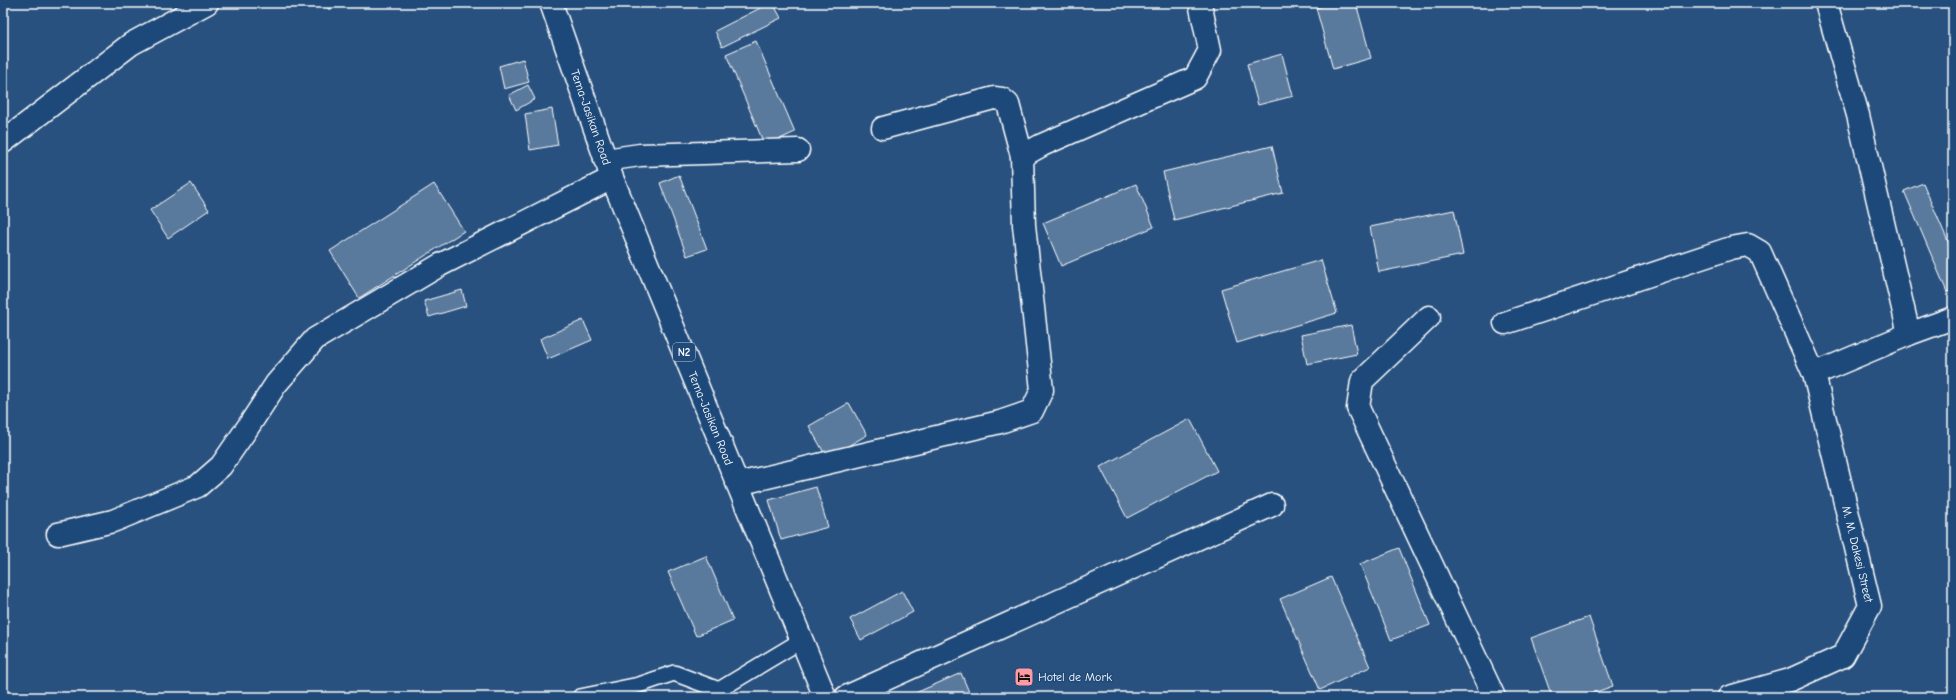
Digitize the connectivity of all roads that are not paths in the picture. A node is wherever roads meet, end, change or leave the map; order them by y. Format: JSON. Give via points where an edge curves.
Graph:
{"nodes":[{"id":1,"x":207,"y":3,"type":"edge"},
{"id":2,"x":551,"y":3,"type":"edge"},
{"id":3,"x":1200,"y":3,"type":"edge"},
{"id":4,"x":1826,"y":3,"type":"edge"},
{"id":5,"x":884,"y":128,"type":"dead end"},
{"id":6,"x":3,"y":142,"type":"edge"},
{"id":7,"x":798,"y":150,"type":"dead end"},
{"id":8,"x":1022,"y":156,"type":"junction"},
{"id":9,"x":609,"y":169,"type":"junction"},
{"id":10,"x":1429,"y":317,"type":"dead end"},
{"id":11,"x":1953,"y":318,"type":"edge"},
{"id":12,"x":1505,"y":323,"type":"dead end"},
{"id":13,"x":1909,"y":334,"type":"junction"},
{"id":14,"x":1814,"y":374,"type":"junction"},
{"id":15,"x":738,"y":484,"type":"junction"},
{"id":16,"x":1272,"y":505,"type":"dead end"},
{"id":17,"x":58,"y":534,"type":"dead end"},
{"id":18,"x":802,"y":640,"type":"junction"},
{"id":19,"x":717,"y":694,"type":"edge"},
{"id":20,"x":580,"y":697,"type":"edge"},
{"id":21,"x":825,"y":697,"type":"edge"},
{"id":22,"x":846,"y":697,"type":"edge"},
{"id":23,"x":1494,"y":697,"type":"edge"},
{"id":24,"x":1729,"y":697,"type":"edge"}],
"edges":[{"from":1,"to":6,"type":"main road","via":[[131,44]]},
{"from":2,"to":9,"type":"main road","name":"Tema-Jasikan Road","number":"N2"},
{"from":3,"to":8,"type":"main road","via":[[1210,50],[1195,78]]},
{"from":4,"to":13,"type":"main road","via":[[1858,115]]},
{"from":5,"to":8,"type":"main road","via":[[994,98],[1008,104]]},
{"from":7,"to":9,"type":"main road","via":[[640,155]]},
{"from":8,"to":15,"type":"main road","via":[[1024,225],[1042,390],[1032,411],[1000,422]]},
{"from":9,"to":15,"type":"main road","name":"Tema-Jasikan Road","number":"N2"},
{"from":9,"to":17,"type":"main road","via":[[315,339],[276,384],[221,466],[198,486],[113,521]]},
{"from":10,"to":23,"type":"main road","via":[[1362,381],[1358,408]]},
{"from":11,"to":13,"type":"main road"},
{"from":12,"to":14,"type":"main road","name":"M. M. Dakesi Street","via":[[1731,248],[1748,245],[1760,252]]},
{"from":13,"to":14,"type":"main road"},
{"from":14,"to":24,"type":"main road","name":"M. M. Dakesi Street","via":[[1870,606],[1843,656],[1790,680]]},
{"from":15,"to":18,"type":"main road","name":"Tema-Jasikan Road","number":"N2"},
{"from":16,"to":22,"type":"main road"},
{"from":18,"to":19,"type":"lane"},
{"from":18,"to":21,"type":"main road","name":"Tema-Jasikan Road","number":"N2"},
{"from":19,"to":20,"type":"lane","via":[[674,673],[639,685]]}]}
